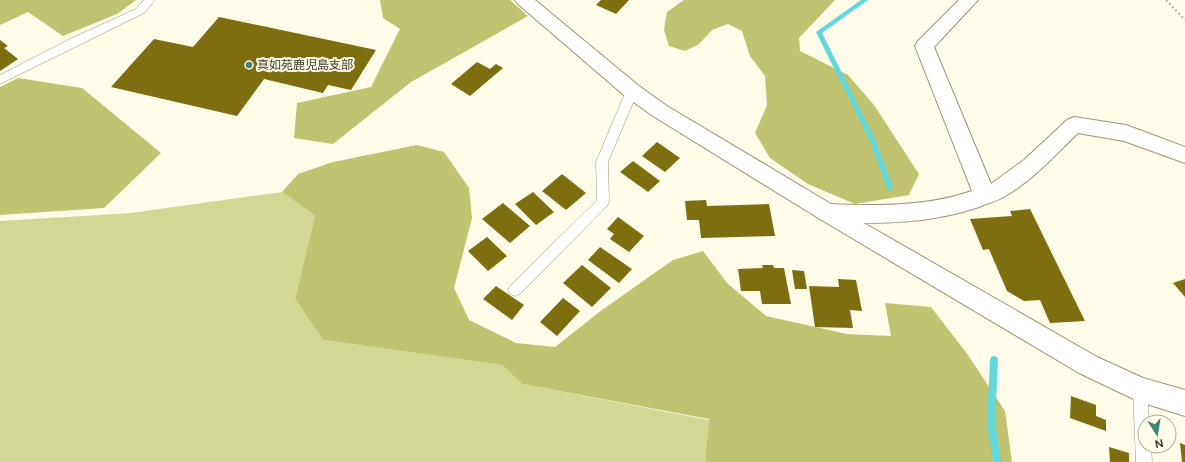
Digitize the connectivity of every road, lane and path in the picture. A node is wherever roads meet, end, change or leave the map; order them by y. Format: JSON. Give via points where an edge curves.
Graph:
{"nodes":[{"id":1,"x":150,"y":0,"type":"edge"},
{"id":2,"x":524,"y":0,"type":"edge"},
{"id":3,"x":969,"y":0,"type":"edge"},
{"id":4,"x":1166,"y":0,"type":"edge"},
{"id":5,"x":1185,"y":20,"type":"edge"},
{"id":6,"x":0,"y":80,"type":"edge"},
{"id":7,"x":632,"y":91,"type":"junction"},
{"id":8,"x":1185,"y":155,"type":"edge"},
{"id":9,"x":985,"y":196,"type":"junction"},
{"id":10,"x":828,"y":213,"type":"junction"},
{"id":11,"x":515,"y":290,"type":"dead end"},
{"id":12,"x":1140,"y":390,"type":"junction"},
{"id":13,"x":1185,"y":403,"type":"edge"},
{"id":14,"x":1144,"y":462,"type":"edge"}],
"edges":[{"from":1,"to":6,"type":"lane","via":[[140,11]]},
{"from":2,"to":7,"type":"street"},
{"from":3,"to":9,"type":"street","via":[[924,46]]},
{"from":4,"to":5,"type":"path"},
{"from":7,"to":10,"type":"street","via":[[660,111]]},
{"from":7,"to":11,"type":"lane","via":[[602,162],[603,202]]},
{"from":8,"to":9,"type":"street","via":[[1126,133],[1074,124],[1023,174]]},
{"from":9,"to":10,"type":"street","via":[[948,208],[914,213]]},
{"from":10,"to":12,"type":"street","via":[[1088,365]]},
{"from":12,"to":13,"type":"street"},
{"from":12,"to":14,"type":"lane"}]}
